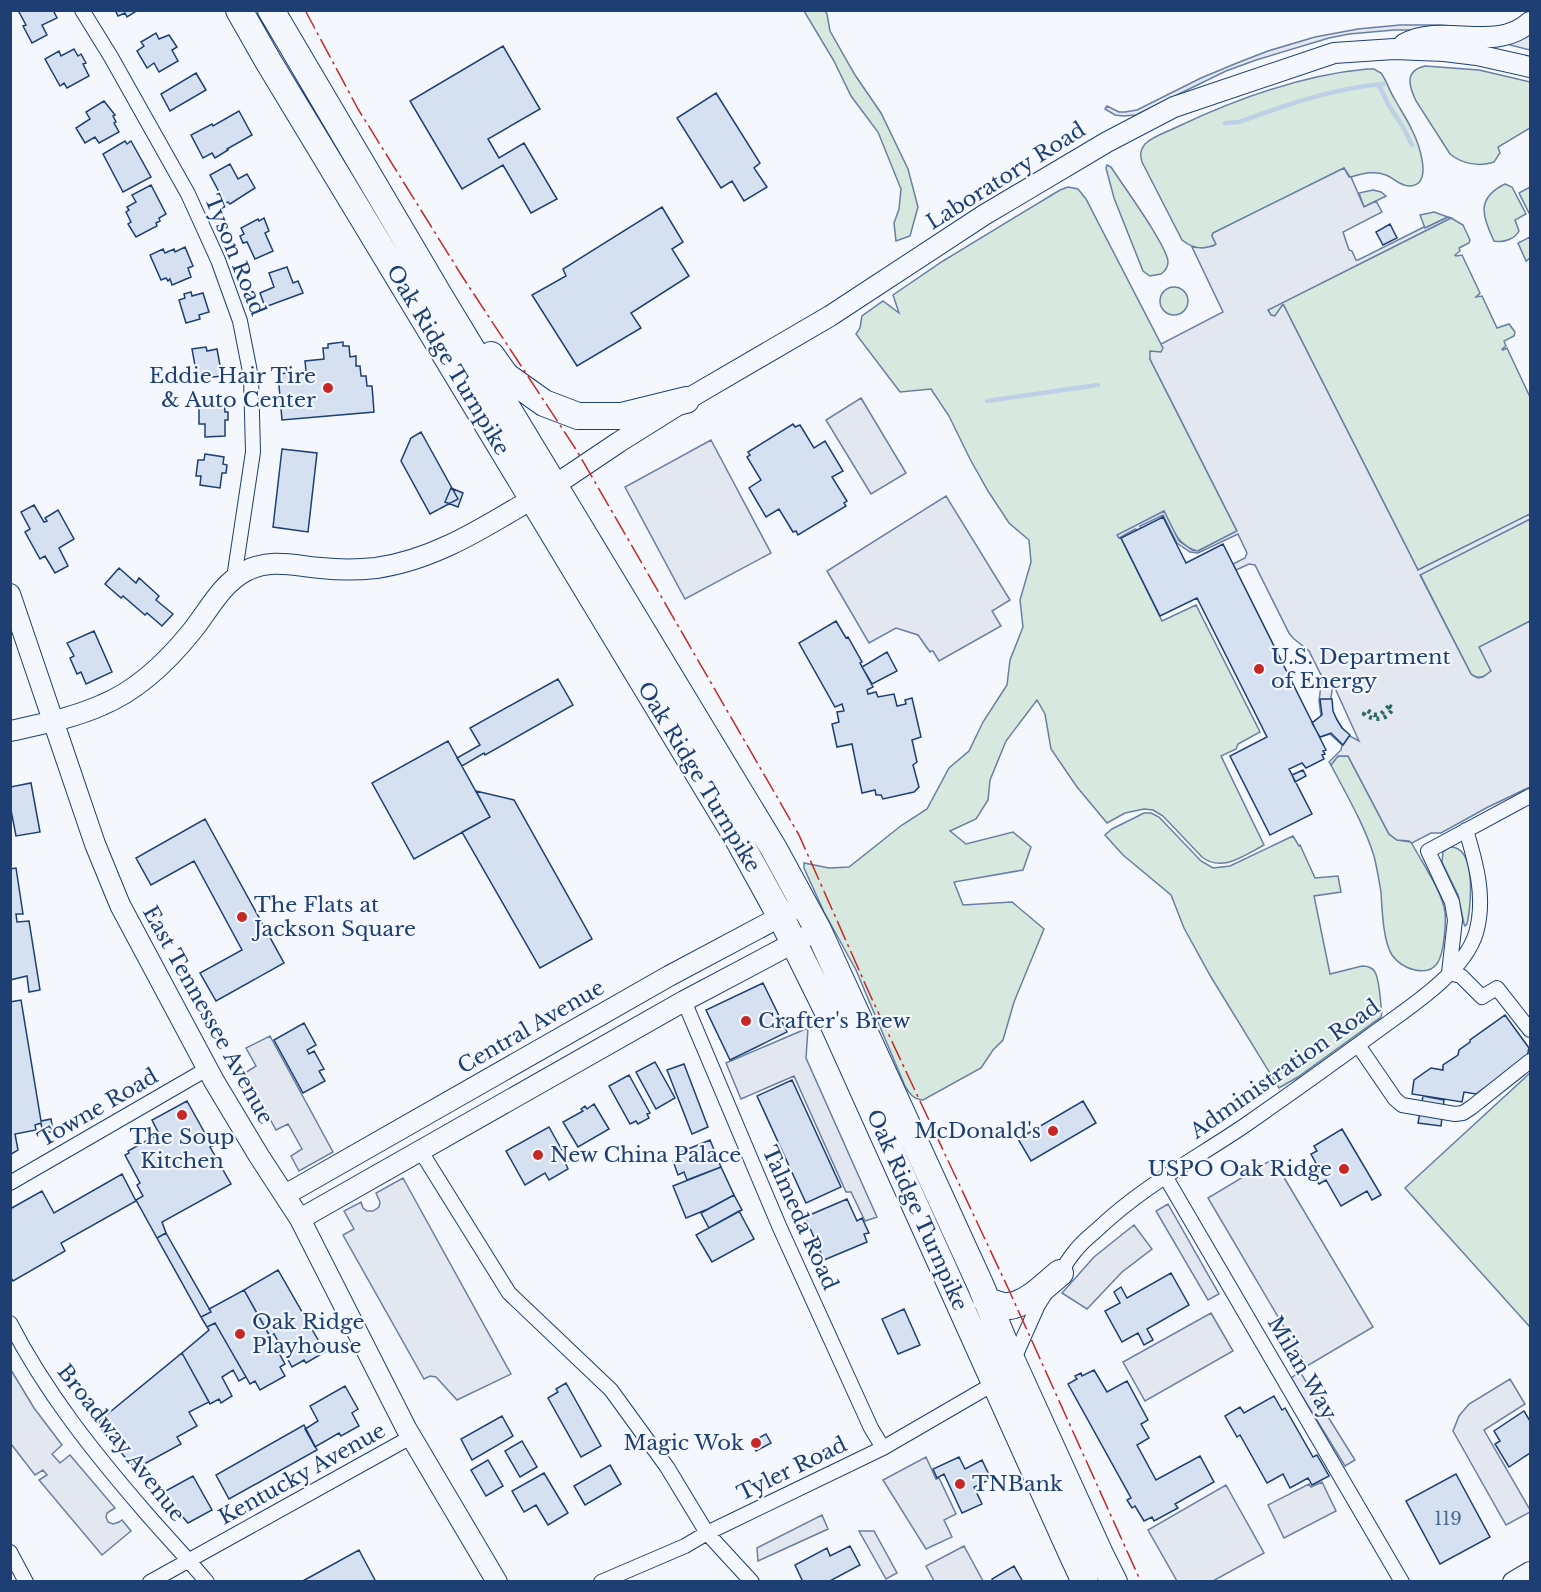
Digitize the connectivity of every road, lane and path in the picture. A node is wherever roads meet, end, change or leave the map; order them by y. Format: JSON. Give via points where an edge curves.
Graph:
{"nodes":[{"id":1,"x":82,"y":10,"type":"edge"},
{"id":2,"x":239,"y":10,"type":"edge"},
{"id":3,"x":271,"y":10,"type":"edge"},
{"id":4,"x":1530,"y":22,"type":"edge"},
{"id":5,"x":292,"y":48,"type":"junction"},
{"id":6,"x":1394,"y":49,"type":"junction"},
{"id":7,"x":268,"y":61,"type":"junction"},
{"id":8,"x":1530,"y":67,"type":"edge"},
{"id":9,"x":424,"y":267,"type":"junction"},
{"id":10,"x":401,"y":282,"type":"junction"},
{"id":11,"x":439,"y":295,"type":"junction"},
{"id":12,"x":686,"y":400,"type":"junction"},
{"id":13,"x":555,"y":485,"type":"junction"},
{"id":14,"x":532,"y":499,"type":"junction"},
{"id":15,"x":234,"y":578,"type":"junction"},
{"id":16,"x":10,"y":594,"type":"edge"},
{"id":17,"x":53,"y":722,"type":"junction"},
{"id":18,"x":10,"y":731,"type":"edge"},
{"id":19,"x":1530,"y":796,"type":"edge"},
{"id":20,"x":1466,"y":830,"type":"junction"},
{"id":21,"x":804,"y":905,"type":"junction"},
{"id":22,"x":781,"y":917,"type":"junction"},
{"id":23,"x":818,"y":930,"type":"junction"},
{"id":24,"x":794,"y":944,"type":"junction"},
{"id":25,"x":1449,"y":973,"type":"junction"},
{"id":26,"x":669,"y":976,"type":"junction"},
{"id":27,"x":684,"y":1001,"type":"junction"},
{"id":28,"x":1530,"y":1030,"type":"edge"},
{"id":29,"x":571,"y":1033,"type":"junction"},
{"id":30,"x":1358,"y":1045,"type":"junction"},
{"id":31,"x":586,"y":1056,"type":"junction"},
{"id":32,"x":1530,"y":1061,"type":"edge"},
{"id":33,"x":207,"y":1069,"type":"junction"},
{"id":34,"x":407,"y":1125,"type":"junction"},
{"id":35,"x":420,"y":1150,"type":"junction"},
{"id":36,"x":332,"y":1168,"type":"junction"},
{"id":37,"x":1165,"y":1176,"type":"junction"},
{"id":38,"x":10,"y":1183,"type":"edge"},
{"id":39,"x":346,"y":1193,"type":"junction"},
{"id":40,"x":285,"y":1195,"type":"junction"},
{"id":41,"x":300,"y":1219,"type":"junction"},
{"id":42,"x":1060,"y":1273,"type":"junction"},
{"id":43,"x":986,"y":1300,"type":"junction"},
{"id":44,"x":10,"y":1323,"type":"edge"},
{"id":45,"x":1012,"y":1363,"type":"junction"},
{"id":46,"x":995,"y":1383,"type":"junction"},
{"id":47,"x":411,"y":1437,"type":"junction"},
{"id":48,"x":883,"y":1448,"type":"junction"},
{"id":49,"x":707,"y":1533,"type":"junction"},
{"id":50,"x":10,"y":1552,"type":"edge"},
{"id":51,"x":189,"y":1561,"type":"junction"},
{"id":52,"x":1530,"y":1572,"type":"edge"},
{"id":53,"x":26,"y":1581,"type":"edge"},
{"id":54,"x":150,"y":1581,"type":"edge"},
{"id":55,"x":207,"y":1581,"type":"edge"},
{"id":56,"x":497,"y":1581,"type":"edge"},
{"id":57,"x":602,"y":1581,"type":"edge"},
{"id":58,"x":752,"y":1581,"type":"edge"},
{"id":59,"x":1086,"y":1581,"type":"edge"},
{"id":60,"x":1114,"y":1581,"type":"edge"},
{"id":61,"x":1402,"y":1581,"type":"edge"},
{"id":62,"x":1514,"y":1581,"type":"edge"}],
"edges":[{"from":1,"to":15,"type":"street","name":"Tyson Road","via":[[188,194],[240,321],[250,377],[253,452]]},
{"from":2,"to":7,"type":"highway","name":"Oak Ridge Turnpike"},
{"from":3,"to":5,"type":"highway","name":"Oak Ridge Turnpike"},
{"from":4,"to":6,"type":"street","via":[[1501,37],[1436,35],[1411,40]]},
{"from":5,"to":7,"type":"highway"},
{"from":5,"to":9,"type":"highway","name":"Oak Ridge Turnpike"},
{"from":6,"to":8,"type":"street","name":"Laboratory Road","via":[[1477,55]]},
{"from":6,"to":12,"type":"street","name":"Laboratory Road","via":[[1334,53],[1174,107],[974,221],[830,316]]},
{"from":7,"to":10,"type":"highway","name":"Oak Ridge Turnpike"},
{"from":9,"to":10,"type":"highway"},
{"from":9,"to":11,"type":"highway","name":"Oak Ridge Turnpike"},
{"from":10,"to":14,"type":"highway","name":"Oak Ridge Turnpike"},
{"from":11,"to":12,"type":"highway","via":[[478,337],[506,376],[544,402],[578,416],[621,416]]},
{"from":11,"to":13,"type":"highway","name":"Oak Ridge Turnpike"},
{"from":12,"to":13,"type":"street","name":"Laboratory Road"},
{"from":13,"to":14,"type":"highway"},
{"from":13,"to":21,"type":"highway","name":"Oak Ridge Turnpike"},
{"from":14,"to":15,"type":"street","via":[[432,554],[404,563],[347,570],[266,563]]},
{"from":14,"to":22,"type":"highway","name":"Oak Ridge Turnpike"},
{"from":15,"to":17,"type":"street","via":[[165,663],[132,689],[103,705]]},
{"from":16,"to":17,"type":"street","name":"East Tennessee Avenue"},
{"from":17,"to":18,"type":"street"},
{"from":17,"to":33,"type":"street","name":"East Tennessee Avenue","via":[[120,905]]},
{"from":19,"to":20,"type":"street"},
{"from":20,"to":25,"type":"street","name":"Administration Road","via":[[1480,885],[1480,909],[1465,955]]},
{"from":20,"to":25,"type":"street","via":[[1428,851],[1452,902],[1455,920]]},
{"from":21,"to":22,"type":"street","name":"Central Avenue"},
{"from":21,"to":23,"type":"highway","name":"Oak Ridge Turnpike"},
{"from":22,"to":24,"type":"highway","name":"Oak Ridge Turnpike"},
{"from":22,"to":26,"type":"street","name":"Central Avenue"},
{"from":23,"to":24,"type":"street"},
{"from":23,"to":43,"type":"highway","name":"Oak Ridge Turnpike"},
{"from":24,"to":27,"type":"street"},
{"from":24,"to":46,"type":"highway","name":"Oak Ridge Turnpike"},
{"from":25,"to":28,"type":"street","via":[[1461,976],[1482,997],[1497,988]]},
{"from":25,"to":30,"type":"street","name":"Administration Road","via":[[1437,987]]},
{"from":26,"to":27,"type":"street"},
{"from":26,"to":29,"type":"street","name":"Central Avenue"},
{"from":27,"to":31,"type":"street"},
{"from":27,"to":48,"type":"street","name":"Talmeda Road","via":[[780,1228]]},
{"from":29,"to":31,"type":"street"},
{"from":29,"to":34,"type":"street","name":"Central Avenue"},
{"from":30,"to":32,"type":"street","via":[[1402,1105],[1455,1114],[1472,1107]]},
{"from":30,"to":37,"type":"street","name":"Administration Road"},
{"from":31,"to":35,"type":"street"},
{"from":33,"to":38,"type":"street","name":"Towne Road"},
{"from":33,"to":40,"type":"street","name":"East Tennessee Avenue"},
{"from":34,"to":35,"type":"street"},
{"from":34,"to":36,"type":"street","name":"Central Avenue"},
{"from":35,"to":39,"type":"street"},
{"from":35,"to":49,"type":"street","via":[[509,1293],[611,1390],[667,1467]]},
{"from":36,"to":39,"type":"street"},
{"from":36,"to":40,"type":"street","name":"Central Avenue"},
{"from":37,"to":42,"type":"street","name":"Administration Road","via":[[1120,1208],[1077,1248]]},
{"from":37,"to":61,"type":"street","name":"Milan Way"},
{"from":39,"to":41,"type":"street"},
{"from":40,"to":41,"type":"street","name":"East Tennessee Avenue"},
{"from":41,"to":47,"type":"street","name":"East Tennessee Avenue"},
{"from":42,"to":43,"type":"highway","via":[[1021,1303],[1002,1306]]},
{"from":42,"to":45,"type":"street","name":"Administration Road","via":[[1038,1305]]},
{"from":43,"to":45,"type":"highway","name":"Oak Ridge Turnpike"},
{"from":44,"to":51,"type":"street","name":"Broadway Avenue","via":[[66,1415]]},
{"from":45,"to":46,"type":"highway"},
{"from":45,"to":60,"type":"highway","name":"Oak Ridge Turnpike"},
{"from":46,"to":48,"type":"street","name":"Tyler Road"},
{"from":46,"to":59,"type":"highway","name":"Oak Ridge Turnpike"},
{"from":47,"to":51,"type":"street","name":"Kentucky Avenue"},
{"from":47,"to":56,"type":"street","name":"East Tennessee Avenue"},
{"from":48,"to":49,"type":"street","name":"Tyler Road"},
{"from":49,"to":57,"type":"street","name":"Tyler Road"},
{"from":49,"to":58,"type":"street"},
{"from":50,"to":53,"type":"street"},
{"from":51,"to":54,"type":"street","name":"Kentucky Avenue"},
{"from":51,"to":55,"type":"street","name":"Broadway Avenue"},
{"from":52,"to":62,"type":"street"}]}
